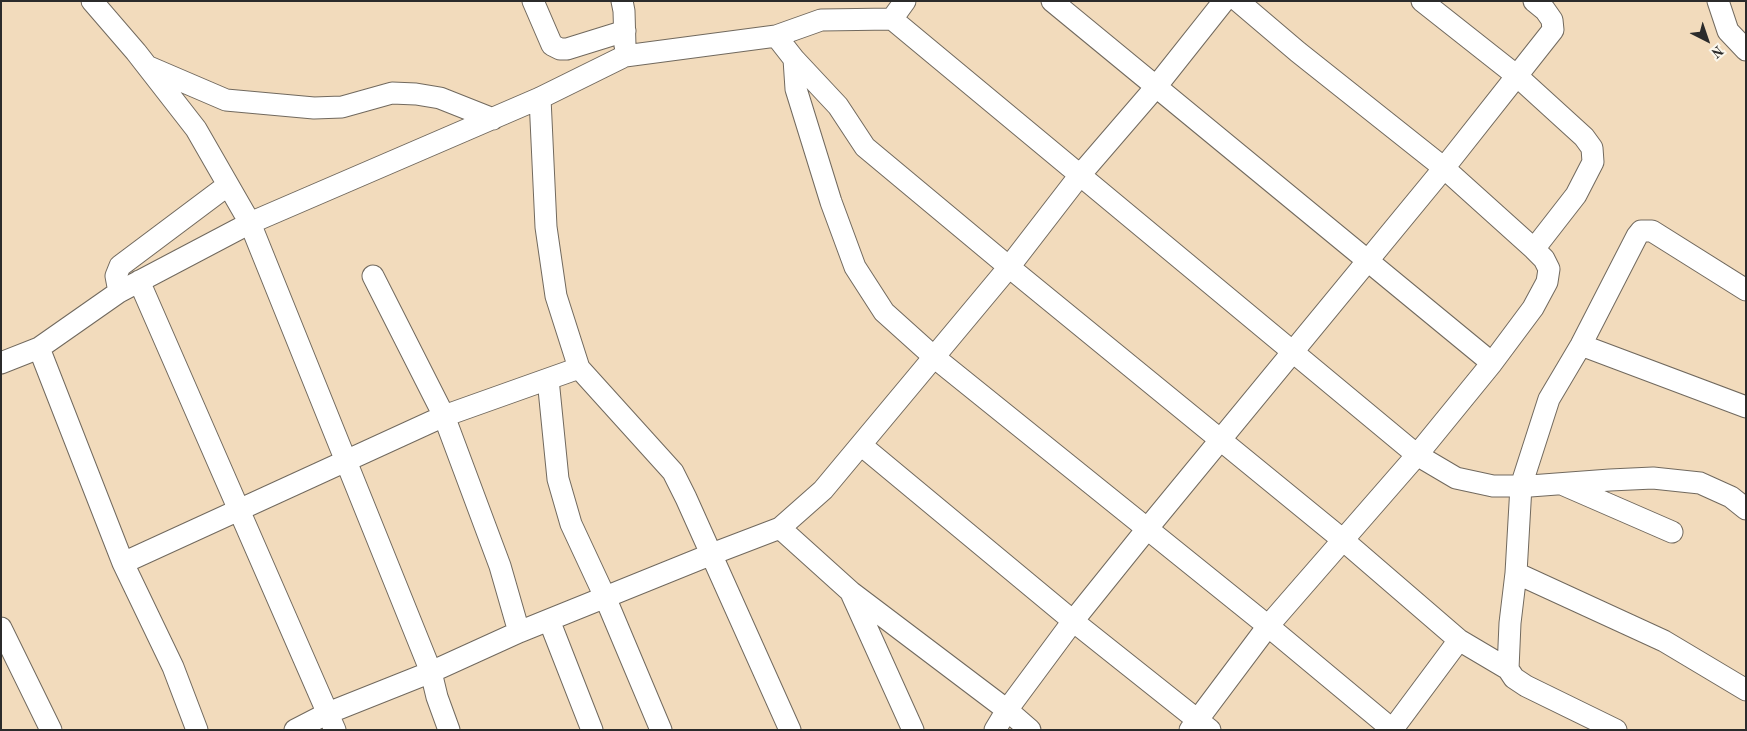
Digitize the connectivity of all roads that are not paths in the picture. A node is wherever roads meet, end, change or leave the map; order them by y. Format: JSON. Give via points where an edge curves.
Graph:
{"nodes":[{"id":1,"x":92,"y":1,"type":"edge"},
{"id":2,"x":533,"y":1,"type":"edge"},
{"id":3,"x":622,"y":1,"type":"edge"},
{"id":4,"x":905,"y":1,"type":"edge"},
{"id":5,"x":1052,"y":1,"type":"edge"},
{"id":6,"x":1224,"y":1,"type":"edge"},
{"id":7,"x":1238,"y":1,"type":"edge"},
{"id":8,"x":1422,"y":1,"type":"edge"},
{"id":9,"x":1534,"y":1,"type":"edge"},
{"id":10,"x":1718,"y":1,"type":"edge"},
{"id":11,"x":821,"y":11,"type":"edge"},
{"id":12,"x":892,"y":19,"type":"junction"},
{"id":13,"x":625,"y":31,"type":"junction"},
{"id":14,"x":776,"y":36,"type":"junction"},
{"id":15,"x":1746,"y":50,"type":"edge"},
{"id":16,"x":625,"y":56,"type":"junction"},
{"id":17,"x":794,"y":59,"type":"junction"},
{"id":18,"x":147,"y":66,"type":"junction"},
{"id":19,"x":1517,"y":76,"type":"junction"},
{"id":20,"x":1155,"y":88,"type":"junction"},
{"id":21,"x":540,"y":98,"type":"junction"},
{"id":22,"x":493,"y":118,"type":"junction"},
{"id":23,"x":1444,"y":168,"type":"junction"},
{"id":24,"x":1080,"y":175,"type":"junction"},
{"id":25,"x":228,"y":185,"type":"junction"},
{"id":26,"x":250,"y":224,"type":"junction"},
{"id":27,"x":1534,"y":249,"type":"junction"},
{"id":28,"x":1368,"y":260,"type":"junction"},
{"id":29,"x":1009,"y":267,"type":"junction"},
{"id":30,"x":373,"y":276,"type":"dead end"},
{"id":31,"x":139,"y":281,"type":"junction"},
{"id":32,"x":1746,"y":290,"type":"edge"},
{"id":33,"x":119,"y":292,"type":"junction"},
{"id":34,"x":1581,"y":344,"type":"junction"},
{"id":35,"x":39,"y":348,"type":"junction"},
{"id":36,"x":1293,"y":352,"type":"junction"},
{"id":37,"x":934,"y":357,"type":"junction"},
{"id":38,"x":1,"y":363,"type":"edge"},
{"id":39,"x":1492,"y":363,"type":"junction"},
{"id":40,"x":579,"y":368,"type":"junction"},
{"id":41,"x":548,"y":380,"type":"junction"},
{"id":42,"x":1746,"y":407,"type":"edge"},
{"id":43,"x":444,"y":416,"type":"junction"},
{"id":44,"x":1221,"y":439,"type":"junction"},
{"id":45,"x":861,"y":445,"type":"junction"},
{"id":46,"x":1417,"y":455,"type":"junction"},
{"id":47,"x":345,"y":462,"type":"junction"},
{"id":48,"x":1561,"y":484,"type":"junction"},
{"id":49,"x":1520,"y":486,"type":"junction"},
{"id":50,"x":1746,"y":509,"type":"edge"},
{"id":51,"x":239,"y":511,"type":"junction"},
{"id":52,"x":780,"y":528,"type":"junction"},
{"id":53,"x":1147,"y":529,"type":"junction"},
{"id":54,"x":1672,"y":532,"type":"dead end"},
{"id":55,"x":1343,"y":540,"type":"junction"},
{"id":56,"x":712,"y":554,"type":"junction"},
{"id":57,"x":122,"y":563,"type":"junction"},
{"id":58,"x":1516,"y":573,"type":"junction"},
{"id":59,"x":851,"y":592,"type":"junction"},
{"id":60,"x":605,"y":597,"type":"junction"},
{"id":61,"x":549,"y":620,"type":"junction"},
{"id":62,"x":1073,"y":621,"type":"junction"},
{"id":63,"x":1268,"y":626,"type":"junction"},
{"id":64,"x":1,"y":628,"type":"edge"},
{"id":65,"x":519,"y":632,"type":"junction"},
{"id":66,"x":1459,"y":640,"type":"junction"},
{"id":67,"x":1508,"y":669,"type":"junction"},
{"id":68,"x":431,"y":672,"type":"junction"},
{"id":69,"x":1746,"y":690,"type":"edge"},
{"id":70,"x":1007,"y":710,"type":"junction"},
{"id":71,"x":332,"y":722,"type":"edge"},
{"id":72,"x":1199,"y":726,"type":"edge"},
{"id":73,"x":51,"y":730,"type":"edge"},
{"id":74,"x":197,"y":730,"type":"edge"},
{"id":75,"x":295,"y":730,"type":"edge"},
{"id":76,"x":449,"y":730,"type":"edge"},
{"id":77,"x":592,"y":730,"type":"edge"},
{"id":78,"x":661,"y":730,"type":"edge"},
{"id":79,"x":790,"y":730,"type":"edge"},
{"id":80,"x":913,"y":730,"type":"edge"},
{"id":81,"x":995,"y":730,"type":"edge"},
{"id":82,"x":1030,"y":730,"type":"edge"},
{"id":83,"x":1392,"y":730,"type":"edge"},
{"id":84,"x":1616,"y":730,"type":"edge"}],
"edges":[{"from":1,"to":18,"type":"street"},
{"from":2,"to":13,"type":"street","via":[[552,45],[560,49]]},
{"from":3,"to":13,"type":"street"},
{"from":4,"to":12,"type":"street"},
{"from":5,"to":20,"type":"street"},
{"from":6,"to":20,"type":"street"},
{"from":7,"to":23,"type":"street"},
{"from":8,"to":19,"type":"street"},
{"from":9,"to":19,"type":"street","via":[[1552,20],[1554,30]]},
{"from":10,"to":15,"type":"street","via":[[1728,31]]},
{"from":11,"to":12,"type":"street"},
{"from":11,"to":14,"type":"street"},
{"from":12,"to":24,"type":"street"},
{"from":13,"to":16,"type":"street"},
{"from":14,"to":16,"type":"street"},
{"from":14,"to":17,"type":"street"},
{"from":16,"to":21,"type":"street"},
{"from":17,"to":29,"type":"street","via":[[838,106],[865,147]]},
{"from":17,"to":37,"type":"street","via":[[796,89],[855,267],[884,312]]},
{"from":18,"to":22,"type":"street","via":[[226,100],[314,108],[342,107],[392,93],[416,94],[440,98]]},
{"from":18,"to":25,"type":"street","via":[[196,129]]},
{"from":19,"to":23,"type":"street"},
{"from":19,"to":27,"type":"street","via":[[1592,148],[1593,162],[1576,195]]},
{"from":20,"to":24,"type":"street"},
{"from":20,"to":28,"type":"street"},
{"from":21,"to":22,"type":"street"},
{"from":21,"to":40,"type":"street","via":[[547,237],[556,296]]},
{"from":22,"to":26,"type":"street"},
{"from":23,"to":27,"type":"street"},
{"from":23,"to":28,"type":"street"},
{"from":24,"to":29,"type":"street"},
{"from":24,"to":36,"type":"street"},
{"from":25,"to":26,"type":"street"},
{"from":25,"to":33,"type":"street","via":[[120,266],[116,276]]},
{"from":26,"to":31,"type":"street"},
{"from":26,"to":47,"type":"street"},
{"from":27,"to":39,"type":"street","via":[[1549,269],[1547,282],[1533,308]]},
{"from":28,"to":36,"type":"street"},
{"from":28,"to":39,"type":"street"},
{"from":29,"to":37,"type":"street"},
{"from":29,"to":44,"type":"street"},
{"from":30,"to":43,"type":"street"},
{"from":31,"to":33,"type":"street"},
{"from":31,"to":51,"type":"street"},
{"from":32,"to":34,"type":"street","via":[[1652,231],[1641,231]]},
{"from":33,"to":35,"type":"street"},
{"from":34,"to":42,"type":"street"},
{"from":34,"to":49,"type":"street","via":[[1549,399]]},
{"from":35,"to":38,"type":"street"},
{"from":35,"to":57,"type":"street"},
{"from":36,"to":44,"type":"street"},
{"from":36,"to":46,"type":"street"},
{"from":37,"to":45,"type":"street"},
{"from":37,"to":53,"type":"street"},
{"from":39,"to":46,"type":"street"},
{"from":40,"to":41,"type":"street"},
{"from":40,"to":56,"type":"street","via":[[673,472]]},
{"from":41,"to":43,"type":"street"},
{"from":41,"to":60,"type":"street","via":[[558,479],[571,524]]},
{"from":43,"to":47,"type":"street"},
{"from":43,"to":65,"type":"street","via":[[500,566]]},
{"from":44,"to":53,"type":"street"},
{"from":44,"to":55,"type":"street"},
{"from":45,"to":52,"type":"street","via":[[823,490]]},
{"from":45,"to":62,"type":"street"},
{"from":46,"to":49,"type":"street","via":[[1456,478],[1493,486]]},
{"from":46,"to":55,"type":"street"},
{"from":47,"to":51,"type":"street"},
{"from":47,"to":68,"type":"street"},
{"from":48,"to":49,"type":"street"},
{"from":48,"to":50,"type":"street","via":[[1653,478],[1700,483],[1731,496]]},
{"from":48,"to":54,"type":"street"},
{"from":49,"to":58,"type":"street"},
{"from":51,"to":57,"type":"street"},
{"from":51,"to":71,"type":"street"},
{"from":52,"to":56,"type":"street"},
{"from":52,"to":59,"type":"street"},
{"from":53,"to":62,"type":"street"},
{"from":53,"to":63,"type":"street"},
{"from":55,"to":63,"type":"street"},
{"from":55,"to":66,"type":"street"},
{"from":56,"to":60,"type":"street"},
{"from":56,"to":79,"type":"street"},
{"from":57,"to":74,"type":"street","via":[[173,666]]},
{"from":58,"to":67,"type":"street"},
{"from":58,"to":69,"type":"street","via":[[1664,641]]},
{"from":59,"to":70,"type":"street"},
{"from":59,"to":80,"type":"street"},
{"from":60,"to":61,"type":"street"},
{"from":60,"to":78,"type":"street"},
{"from":61,"to":65,"type":"street"},
{"from":61,"to":77,"type":"street"},
{"from":62,"to":70,"type":"street"},
{"from":62,"to":72,"type":"street"},
{"from":63,"to":72,"type":"street"},
{"from":63,"to":83,"type":"street"},
{"from":64,"to":73,"type":"street"},
{"from":65,"to":68,"type":"street"},
{"from":66,"to":67,"type":"street"},
{"from":66,"to":83,"type":"street"},
{"from":67,"to":84,"type":"street","via":[[1526,686]]},
{"from":68,"to":71,"type":"street"},
{"from":68,"to":76,"type":"street"},
{"from":70,"to":81,"type":"street"},
{"from":70,"to":82,"type":"street"},
{"from":71,"to":75,"type":"street"}]}
